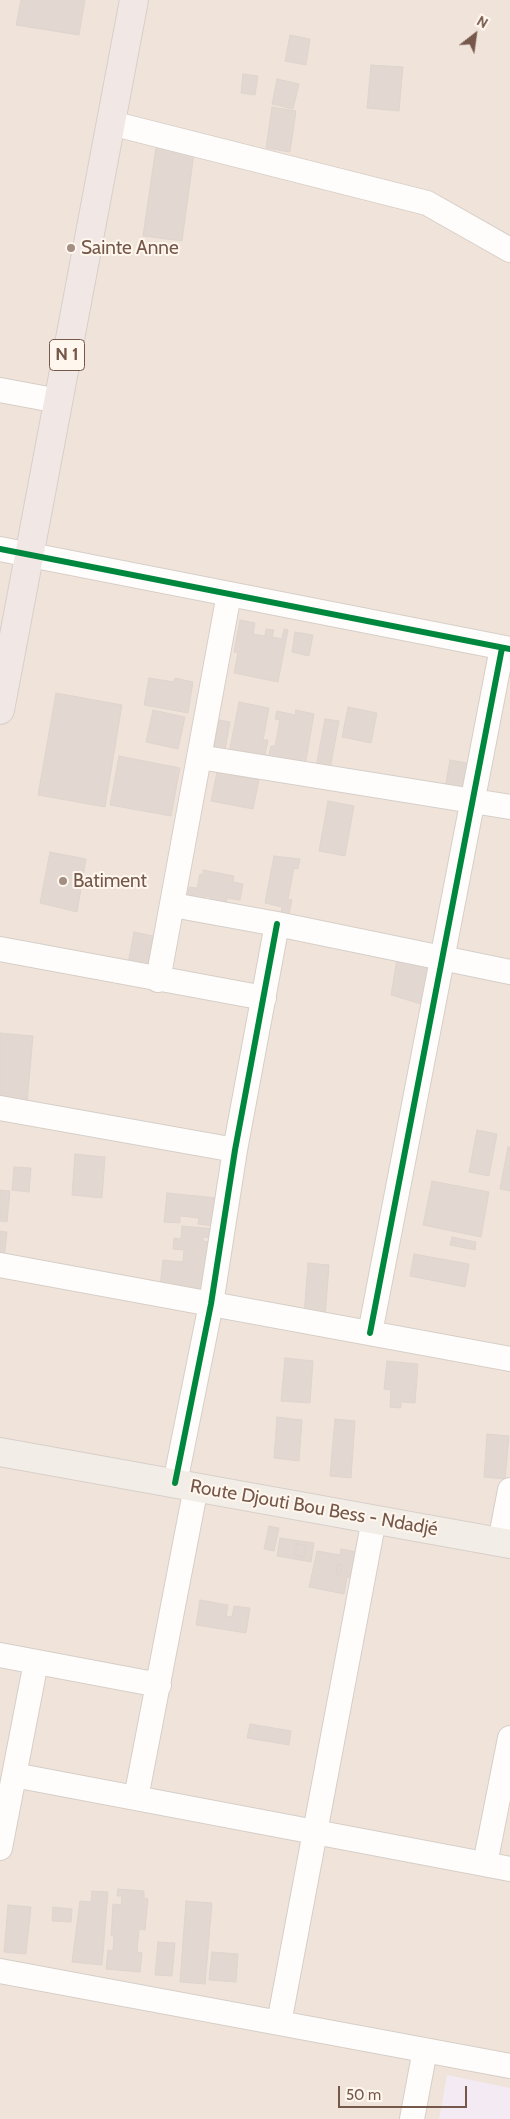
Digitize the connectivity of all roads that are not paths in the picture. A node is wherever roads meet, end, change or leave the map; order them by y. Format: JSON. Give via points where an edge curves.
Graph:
{"nodes":[{"id":1,"x":134,"y":0,"type":"edge"},
{"id":2,"x":111,"y":123,"type":"junction"},
{"id":3,"x":510,"y":250,"type":"edge"},
{"id":4,"x":0,"y":390,"type":"edge"},
{"id":5,"x":59,"y":401,"type":"junction"},
{"id":6,"x":0,"y":549,"type":"edge"},
{"id":7,"x":30,"y":555,"type":"junction"},
{"id":8,"x":229,"y":594,"type":"junction"},
{"id":9,"x":506,"y":648,"type":"edge"},
{"id":10,"x":0,"y":710,"type":"edge"},
{"id":11,"x":199,"y":757,"type":"junction"},
{"id":12,"x":472,"y":801,"type":"junction"},
{"id":13,"x":510,"y":807,"type":"edge"},
{"id":14,"x":173,"y":905,"type":"junction"},
{"id":15,"x":277,"y":924,"type":"junction"},
{"id":16,"x":0,"y":949,"type":"edge"},
{"id":17,"x":441,"y":958,"type":"junction"},
{"id":18,"x":510,"y":972,"type":"edge"},
{"id":19,"x":158,"y":980,"type":"junction"},
{"id":20,"x":264,"y":998,"type":"junction"},
{"id":21,"x":0,"y":1108,"type":"edge"},
{"id":22,"x":235,"y":1150,"type":"junction"},
{"id":23,"x":0,"y":1265,"type":"edge"},
{"id":24,"x":211,"y":1304,"type":"junction"},
{"id":25,"x":370,"y":1333,"type":"junction"},
{"id":26,"x":510,"y":1359,"type":"edge"},
{"id":27,"x":0,"y":1452,"type":"edge"},
{"id":28,"x":185,"y":1485,"type":"junction"},
{"id":29,"x":510,"y":1490,"type":"edge"},
{"id":30,"x":374,"y":1519,"type":"junction"},
{"id":31,"x":505,"y":1543,"type":"edge"},
{"id":32,"x":0,"y":1655,"type":"edge"},
{"id":33,"x":36,"y":1662,"type":"junction"},
{"id":34,"x":159,"y":1685,"type":"junction"},
{"id":35,"x":510,"y":1738,"type":"edge"},
{"id":36,"x":14,"y":1775,"type":"junction"},
{"id":37,"x":136,"y":1798,"type":"junction"},
{"id":38,"x":314,"y":1832,"type":"junction"},
{"id":39,"x":0,"y":1848,"type":"edge"},
{"id":40,"x":485,"y":1864,"type":"junction"},
{"id":41,"x":510,"y":1869,"type":"edge"},
{"id":42,"x":0,"y":1971,"type":"edge"},
{"id":43,"x":279,"y":2023,"type":"junction"},
{"id":44,"x":425,"y":2050,"type":"junction"},
{"id":45,"x":510,"y":2066,"type":"edge"},
{"id":46,"x":412,"y":2119,"type":"edge"}],
"edges":[{"from":1,"to":2,"type":"highway","number":"N 1"},
{"from":2,"to":3,"type":"street","via":[[427,203]]},
{"from":2,"to":5,"type":"highway","number":"N 1"},
{"from":4,"to":5,"type":"street"},
{"from":5,"to":7,"type":"highway","number":"N 1"},
{"from":6,"to":7,"type":"street"},
{"from":7,"to":8,"type":"street"},
{"from":7,"to":10,"type":"highway","number":"N 1"},
{"from":8,"to":9,"type":"street"},
{"from":8,"to":11,"type":"street"},
{"from":9,"to":12,"type":"street"},
{"from":11,"to":12,"type":"street"},
{"from":11,"to":14,"type":"street"},
{"from":12,"to":13,"type":"street"},
{"from":12,"to":17,"type":"street"},
{"from":14,"to":15,"type":"street"},
{"from":14,"to":19,"type":"street"},
{"from":15,"to":17,"type":"street"},
{"from":15,"to":20,"type":"street"},
{"from":16,"to":19,"type":"street"},
{"from":17,"to":18,"type":"street"},
{"from":17,"to":25,"type":"street"},
{"from":19,"to":20,"type":"street"},
{"from":20,"to":22,"type":"street"},
{"from":21,"to":22,"type":"street"},
{"from":22,"to":24,"type":"street"},
{"from":23,"to":24,"type":"street"},
{"from":24,"to":25,"type":"street"},
{"from":24,"to":28,"type":"street"},
{"from":25,"to":26,"type":"street"},
{"from":27,"to":28,"type":"main road","name":"Route Djouti Bou Bess - Ndadjé"},
{"from":28,"to":30,"type":"main road","name":"Route Djouti Bou Bess - Ndadjé"},
{"from":28,"to":34,"type":"street"},
{"from":29,"to":31,"type":"street"},
{"from":30,"to":31,"type":"main road","name":"Route Djouti Bou Bess - Ndadjé"},
{"from":30,"to":38,"type":"street"},
{"from":32,"to":33,"type":"street"},
{"from":33,"to":34,"type":"street"},
{"from":33,"to":36,"type":"street"},
{"from":34,"to":37,"type":"street"},
{"from":35,"to":40,"type":"street"},
{"from":36,"to":37,"type":"street"},
{"from":36,"to":39,"type":"street"},
{"from":37,"to":38,"type":"street"},
{"from":38,"to":40,"type":"street"},
{"from":38,"to":43,"type":"street"},
{"from":40,"to":41,"type":"street"},
{"from":42,"to":43,"type":"street"},
{"from":43,"to":44,"type":"street"},
{"from":44,"to":45,"type":"street"},
{"from":44,"to":46,"type":"street"}]}
